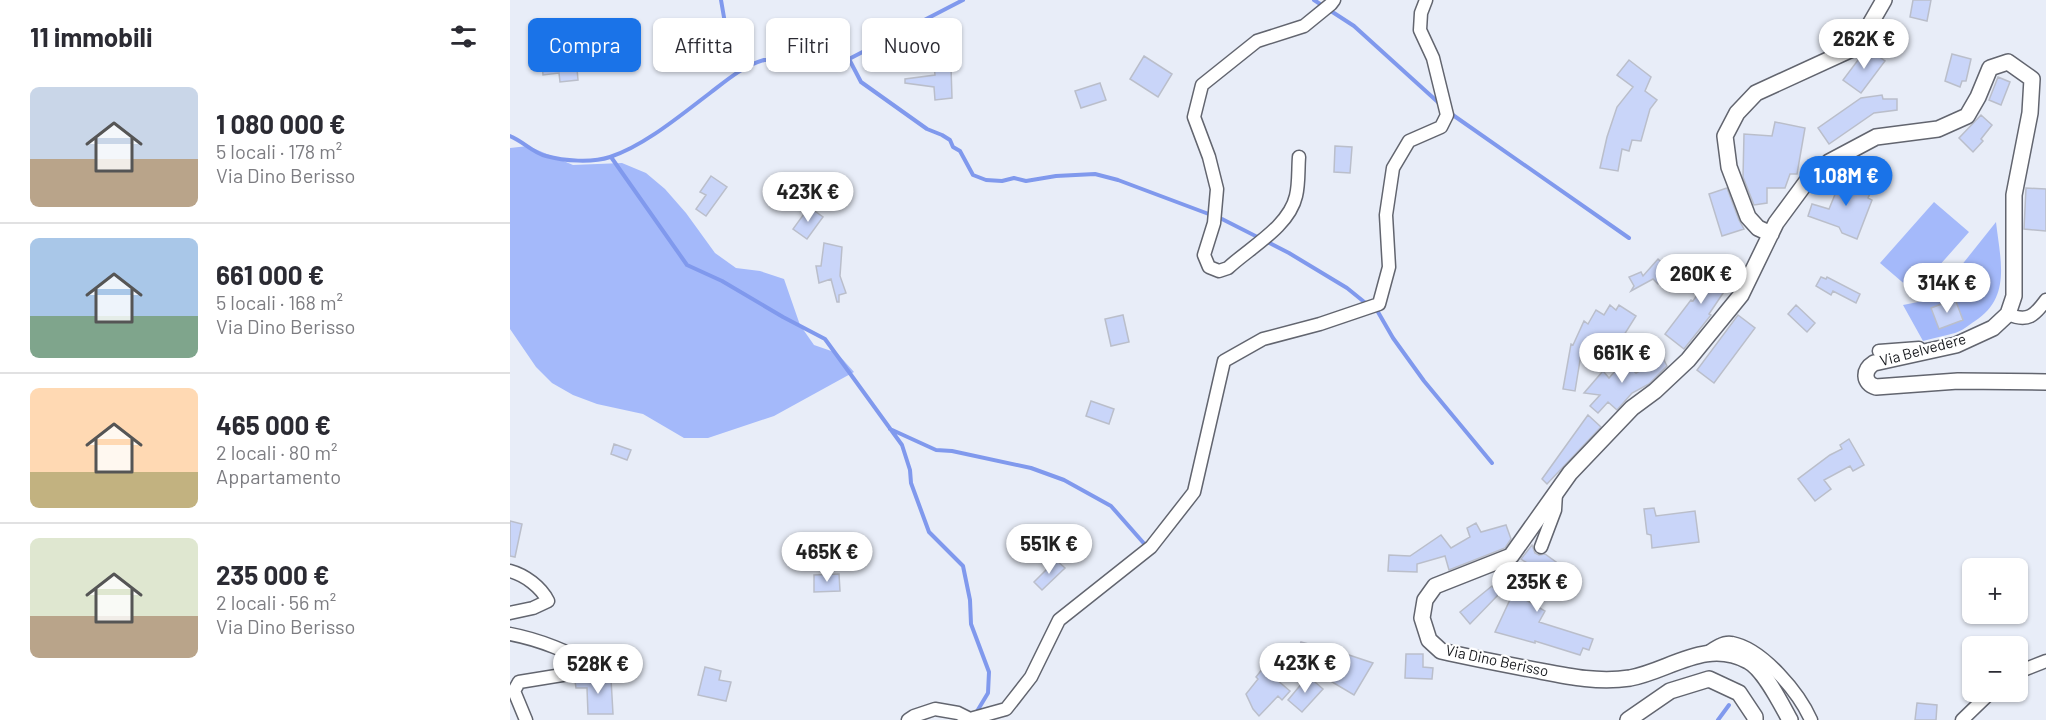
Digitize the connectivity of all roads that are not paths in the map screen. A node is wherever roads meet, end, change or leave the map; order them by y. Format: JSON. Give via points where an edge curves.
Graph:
{"nodes":[{"id":1,"x":1334,"y":0,"type":"edge"},
{"id":2,"x":1426,"y":0,"type":"edge"},
{"id":3,"x":1884,"y":0,"type":"edge"},
{"id":4,"x":1299,"y":158,"type":"dead end"},
{"id":5,"x":1771,"y":234,"type":"junction"},
{"id":6,"x":2046,"y":300,"type":"edge"},
{"id":7,"x":2008,"y":314,"type":"junction"},
{"id":8,"x":1956,"y":345,"type":"junction"},
{"id":9,"x":1879,"y":351,"type":"dead end"},
{"id":10,"x":2046,"y":382,"type":"edge"},
{"id":11,"x":1556,"y":493,"type":"junction"},
{"id":12,"x":1541,"y":547,"type":"dead end"},
{"id":13,"x":510,"y":571,"type":"edge"},
{"id":14,"x":510,"y":612,"type":"edge"},
{"id":15,"x":510,"y":634,"type":"edge"},
{"id":16,"x":1706,"y":653,"type":"junction"},
{"id":17,"x":2046,"y":662,"type":"edge"},
{"id":18,"x":2028,"y":668,"type":"edge"},
{"id":19,"x":1981,"y":702,"type":"edge"},
{"id":20,"x":526,"y":720,"type":"edge"},
{"id":21,"x":908,"y":720,"type":"edge"},
{"id":22,"x":1628,"y":720,"type":"edge"},
{"id":23,"x":1755,"y":720,"type":"edge"},
{"id":24,"x":1790,"y":720,"type":"edge"},
{"id":25,"x":1810,"y":720,"type":"edge"},
{"id":26,"x":1962,"y":720,"type":"edge"}],
"edges":[{"from":1,"to":4,"type":"street","via":[[1304,26],[1257,41],[1202,85],[1194,117],[1217,189],[1214,223],[1204,255],[1209,267],[1218,271],[1228,268],[1284,218],[1296,197]]},
{"from":2,"to":21,"type":"street","via":[[1420,30],[1433,58],[1447,115],[1441,128],[1409,141],[1393,168],[1386,215],[1389,267],[1379,304],[1263,339],[1224,361],[1194,492],[1151,548],[1059,620],[1031,677],[1006,709],[970,719],[935,709]]},
{"from":3,"to":5,"type":"street","via":[[1852,49],[1756,93],[1737,113],[1725,136],[1729,167],[1748,217]]},
{"from":5,"to":7,"type":"street","name":"Via Dino Berisso","via":[[1807,181],[1829,162],[1876,137],[1938,129],[1967,116],[1990,68],[2008,62],[2032,79],[2030,114],[2014,195],[2014,296]]},
{"from":5,"to":11,"type":"street","name":"Via Dino Berisso","via":[[1741,295],[1688,360],[1632,408]]},
{"from":6,"to":7,"type":"street","via":[[2036,313],[2027,317],[2019,319]]},
{"from":7,"to":8,"type":"street","name":"Via Belvedere","via":[[1993,328]]},
{"from":8,"to":9,"type":"street"},
{"from":8,"to":10,"type":"street","name":"Via Belvedere","via":[[1874,363],[1866,372],[1867,380],[1876,387],[1958,381]]},
{"from":11,"to":12,"type":"street","via":[[1555,510]]},
{"from":11,"to":16,"type":"street","name":"Via Dino Berisso","via":[[1512,556],[1435,586],[1425,600],[1422,618],[1429,640],[1441,651],[1590,680],[1631,678]]},
{"from":13,"to":14,"type":"street","via":[[536,585],[548,601]]},
{"from":15,"to":20,"type":"street","via":[[546,642],[597,667],[519,682],[514,691]]},
{"from":16,"to":24,"type":"street","name":"Via Dino Berisso","via":[[1749,661],[1760,671]]},
{"from":16,"to":25,"type":"street","via":[[1730,642],[1761,657],[1780,674]]},
{"from":17,"to":18,"type":"street"},
{"from":19,"to":26,"type":"street"},
{"from":22,"to":23,"type":"street","via":[[1670,691],[1709,679],[1739,693]]}]}
